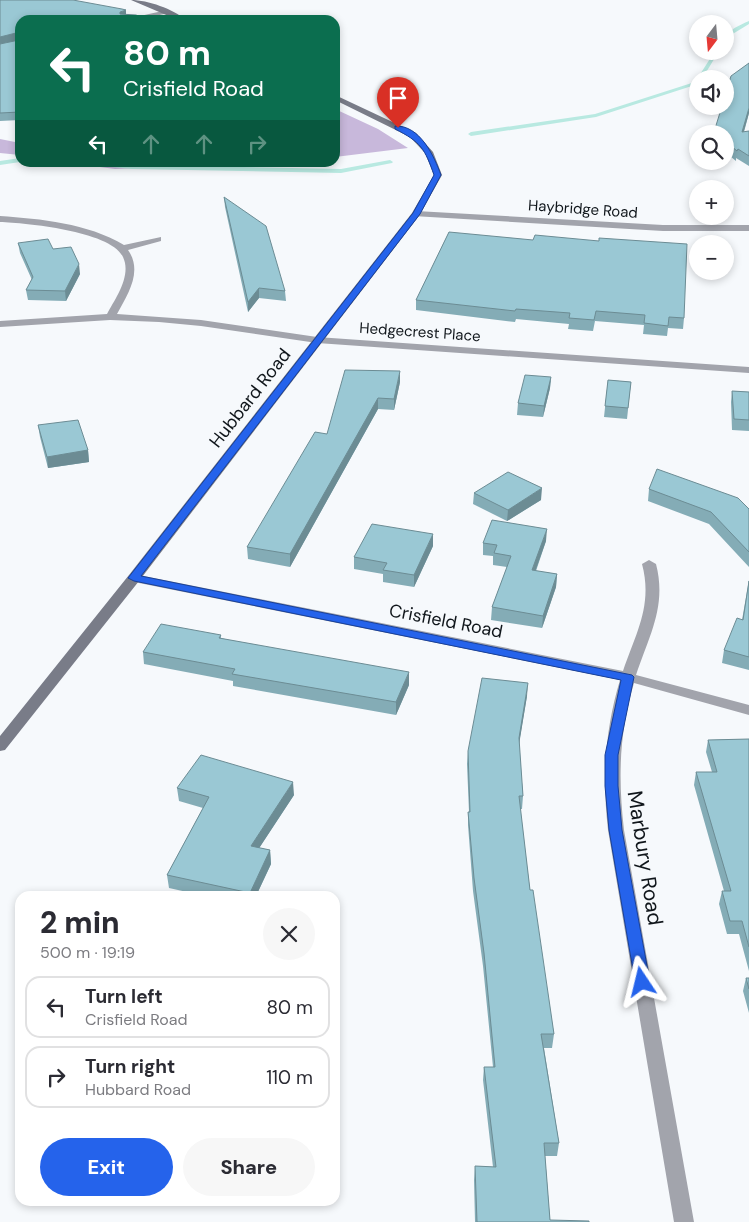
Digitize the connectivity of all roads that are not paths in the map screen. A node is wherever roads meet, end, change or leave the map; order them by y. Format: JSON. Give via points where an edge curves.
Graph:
{"nodes":[{"id":1,"x":134,"y":0,"type":"edge"},
{"id":2,"x":167,"y":12,"type":"junction"},
{"id":3,"x":151,"y":15,"type":"edge"},
{"id":4,"x":173,"y":15,"type":"edge"},
{"id":5,"x":340,"y":99,"type":"edge"},
{"id":6,"x":416,"y":214,"type":"junction"},
{"id":7,"x":0,"y":219,"type":"edge"},
{"id":8,"x":749,"y":228,"type":"edge"},
{"id":9,"x":158,"y":239,"type":"dead end"},
{"id":10,"x":123,"y":248,"type":"junction"},
{"id":11,"x":110,"y":317,"type":"junction"},
{"id":12,"x":0,"y":324,"type":"edge"},
{"id":13,"x":317,"y":340,"type":"junction"},
{"id":14,"x":749,"y":370,"type":"edge"},
{"id":15,"x":649,"y":564,"type":"dead end"},
{"id":16,"x":134,"y":578,"type":"junction"},
{"id":17,"x":628,"y":677,"type":"junction"},
{"id":18,"x":749,"y":710,"type":"edge"},
{"id":19,"x":0,"y":746,"type":"edge"},
{"id":20,"x":684,"y":1222,"type":"edge"}],
"edges":[{"from":1,"to":2,"type":"main road"},
{"from":2,"to":3,"type":"street"},
{"from":2,"to":4,"type":"main road"},
{"from":5,"to":6,"type":"main road","name":"Hubbard Road","via":[[413,135],[429,152],[438,175]]},
{"from":6,"to":8,"type":"street","name":"Haybridge Road","via":[[663,228]]},
{"from":6,"to":13,"type":"main road","name":"Hubbard Road"},
{"from":7,"to":10,"type":"street","via":[[81,230]]},
{"from":9,"to":10,"type":"street"},
{"from":10,"to":11,"type":"street","via":[[128,256],[129,275]]},
{"from":11,"to":12,"type":"street","name":"Hedgecrest Place"},
{"from":11,"to":13,"type":"street","name":"Hedgecrest Place","via":[[202,323]]},
{"from":13,"to":14,"type":"street","name":"Hedgecrest Place"},
{"from":13,"to":16,"type":"main road","name":"Hubbard Road"},
{"from":15,"to":17,"type":"street","name":"Marbury Road","via":[[654,577],[649,623]]},
{"from":16,"to":17,"type":"street","name":"Crisfield Road"},
{"from":16,"to":19,"type":"main road","name":"Hubbard Road"},
{"from":17,"to":18,"type":"street","name":"Crisfield Road"},
{"from":17,"to":20,"type":"street","name":"Marbury Road","via":[[611,755],[616,830]]}]}
